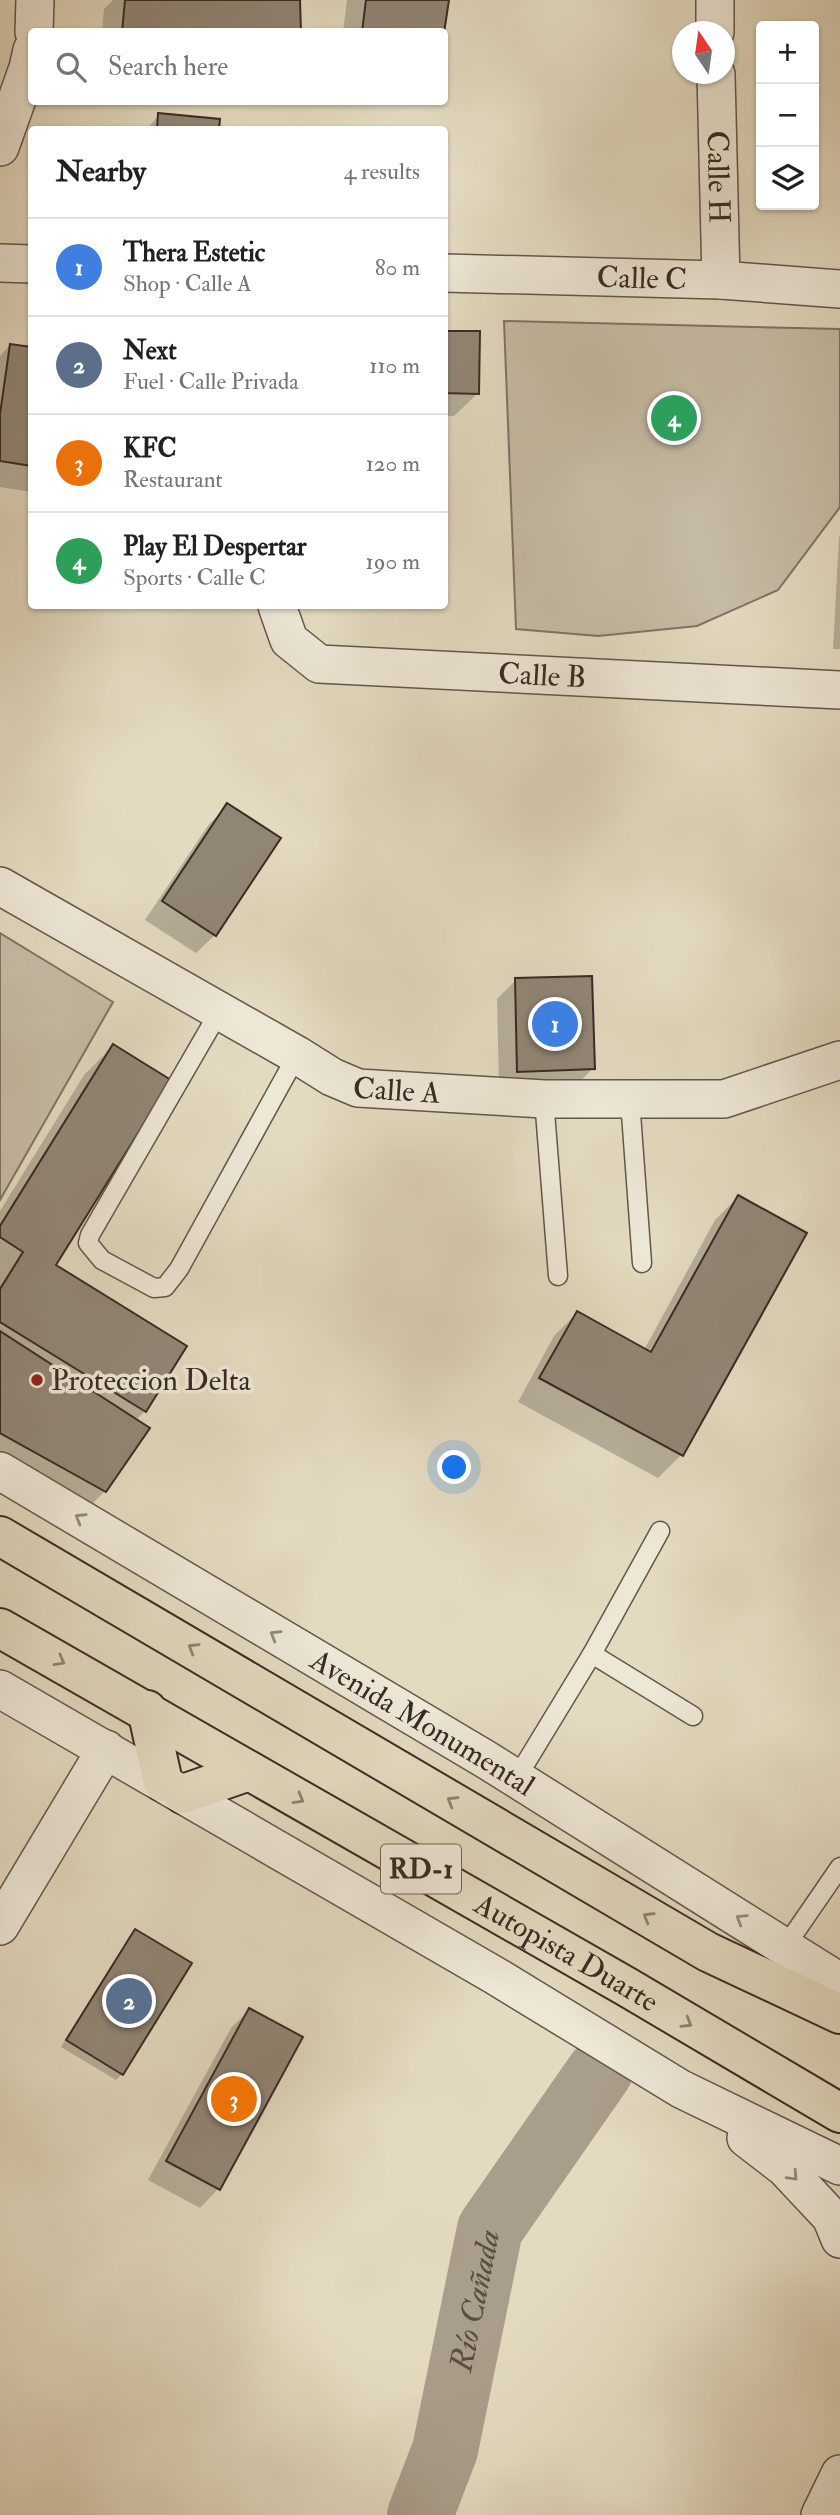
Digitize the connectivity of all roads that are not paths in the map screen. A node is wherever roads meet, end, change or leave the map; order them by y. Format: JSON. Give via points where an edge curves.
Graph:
{"nodes":[{"id":1,"x":35,"y":0,"type":"edge"},
{"id":2,"x":715,"y":0,"type":"edge"},
{"id":3,"x":715,"y":21,"type":"edge"},
{"id":4,"x":34,"y":28,"type":"edge"},
{"id":5,"x":28,"y":68,"type":"edge"},
{"id":6,"x":716,"y":84,"type":"edge"},
{"id":7,"x":0,"y":147,"type":"edge"},
{"id":8,"x":0,"y":263,"type":"edge"},
{"id":9,"x":28,"y":264,"type":"edge"},
{"id":10,"x":448,"y":274,"type":"edge"},
{"id":11,"x":721,"y":280,"type":"junction"},
{"id":12,"x":840,"y":289,"type":"edge"},
{"id":13,"x":279,"y":609,"type":"edge"},
{"id":14,"x":840,"y":690,"type":"edge"},
{"id":15,"x":0,"y":886,"type":"edge"},
{"id":16,"x":219,"y":1012,"type":"junction"},
{"id":17,"x":297,"y":1055,"type":"junction"},
{"id":18,"x":840,"y":1060,"type":"edge"},
{"id":19,"x":544,"y":1098,"type":"junction"},
{"id":20,"x":630,"y":1100,"type":"junction"},
{"id":21,"x":642,"y":1263,"type":"dead end"},
{"id":22,"x":558,"y":1276,"type":"dead end"},
{"id":23,"x":0,"y":1471,"type":"edge"},
{"id":24,"x":660,"y":1531,"type":"dead end"},
{"id":25,"x":0,"y":1536,"type":"edge"},
{"id":26,"x":0,"y":1628,"type":"edge"},
{"id":27,"x":592,"y":1654,"type":"junction"},
{"id":28,"x":0,"y":1689,"type":"edge"},
{"id":29,"x":147,"y":1710,"type":"junction"},
{"id":30,"x":693,"y":1716,"type":"dead end"},
{"id":31,"x":106,"y":1749,"type":"junction"},
{"id":32,"x":249,"y":1771,"type":"junction"},
{"id":33,"x":516,"y":1779,"type":"junction"},
{"id":34,"x":173,"y":1788,"type":"junction"},
{"id":35,"x":840,"y":1867,"type":"edge"},
{"id":36,"x":0,"y":1926,"type":"edge"},
{"id":37,"x":785,"y":1947,"type":"junction"},
{"id":38,"x":840,"y":1982,"type":"edge"},
{"id":39,"x":840,"y":2014,"type":"edge"},
{"id":40,"x":681,"y":2089,"type":"junction"},
{"id":41,"x":840,"y":2113,"type":"edge"},
{"id":42,"x":840,"y":2166,"type":"edge"},
{"id":43,"x":840,"y":2239,"type":"edge"},
{"id":44,"x":840,"y":2474,"type":"edge"},
{"id":45,"x":820,"y":2515,"type":"edge"}],
"edges":[{"from":1,"to":4,"type":"street"},
{"from":2,"to":3,"type":"street"},
{"from":5,"to":7,"type":"street"},
{"from":6,"to":11,"type":"street","name":"Calle H"},
{"from":8,"to":9,"type":"street"},
{"from":10,"to":11,"type":"street","name":"Calle C"},
{"from":11,"to":12,"type":"street","name":"Calle C"},
{"from":13,"to":14,"type":"street","name":"Calle B","via":[[289,640],[319,664]]},
{"from":15,"to":16,"type":"street","name":"Calle A"},
{"from":16,"to":17,"type":"street","name":"Calle A"},
{"from":16,"to":17,"type":"lane","via":[[90,1235],[88,1243],[94,1252],[113,1266],[154,1288],[165,1287],[173,1278]]},
{"from":17,"to":19,"type":"street","name":"Calle A","via":[[358,1088]]},
{"from":18,"to":20,"type":"street","name":"Calle A","via":[[724,1099]]},
{"from":19,"to":20,"type":"street","name":"Calle A"},
{"from":19,"to":22,"type":"lane"},
{"from":20,"to":21,"type":"lane"},
{"from":33,"to":23,"type":"street","name":"Avenida Monumental","one_way":true},
{"from":24,"to":27,"type":"lane"},
{"from":39,"to":25,"type":"highway","number":"RD-1","one_way":true,"via":[[708,1952]]},
{"from":26,"to":29,"type":"highway","name":"Autopista Duarte","number":"RD-1","one_way":true},
{"from":27,"to":30,"type":"lane"},
{"from":27,"to":33,"type":"lane"},
{"from":28,"to":31,"type":"street"},
{"from":29,"to":32,"type":"highway","name":"Autopista Duarte","number":"RD-1"},
{"from":29,"to":34,"type":"highway"},
{"from":31,"to":34,"type":"street"},
{"from":31,"to":36,"type":"street"},
{"from":32,"to":34,"type":"highway"},
{"from":32,"to":41,"type":"highway","name":"Autopista Duarte","number":"RD-1","one_way":true},
{"from":37,"to":33,"type":"street","name":"Avenida Monumental","one_way":true},
{"from":34,"to":40,"type":"street"},
{"from":35,"to":37,"type":"lane"},
{"from":37,"to":38,"type":"street","name":"Avenida Monumental"},
{"from":40,"to":42,"type":"street"},
{"from":40,"to":43,"type":"street","one_way":true,"via":[[785,2168],[831,2217]]},
{"from":44,"to":45,"type":"street"}]}
